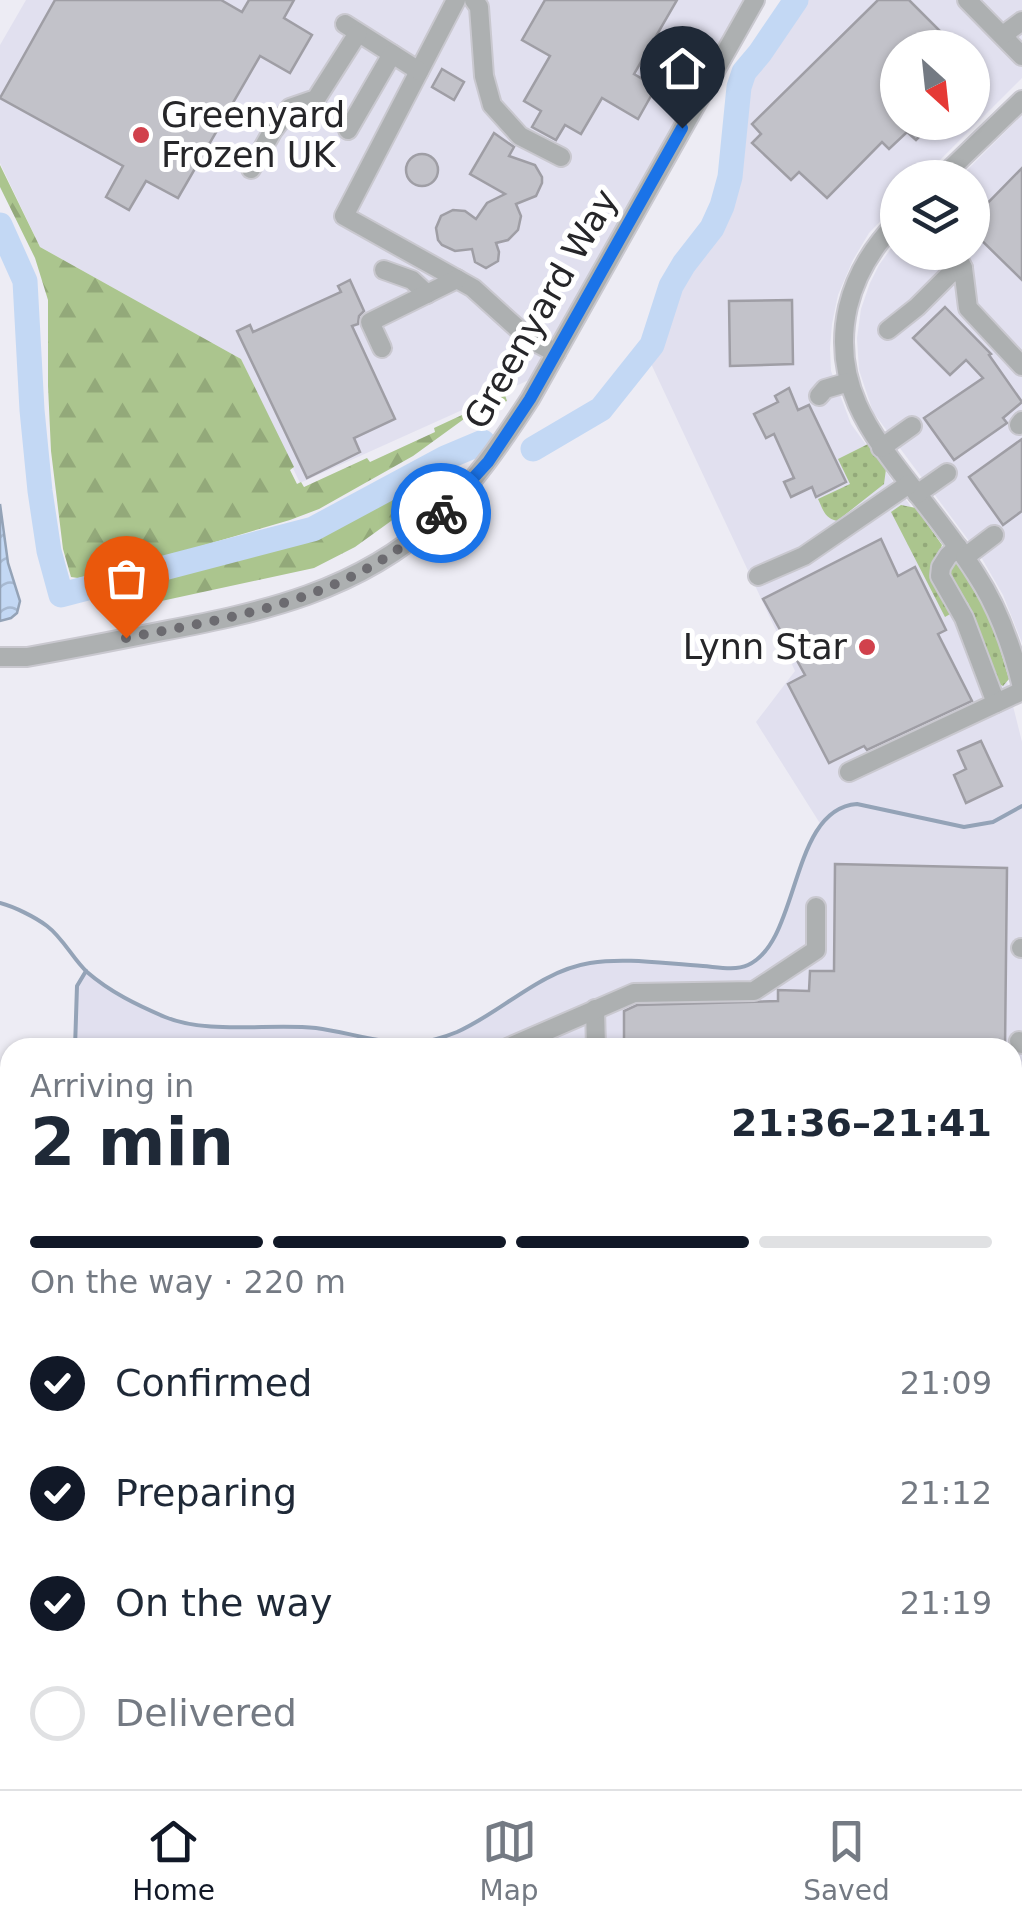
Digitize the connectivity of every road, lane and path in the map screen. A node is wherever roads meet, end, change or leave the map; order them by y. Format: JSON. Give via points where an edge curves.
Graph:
{"nodes":[{"id":1,"x":456,"y":0,"type":"edge"},
{"id":2,"x":474,"y":0,"type":"edge"},
{"id":3,"x":754,"y":0,"type":"edge"},
{"id":4,"x":967,"y":0,"type":"edge"},
{"id":5,"x":1022,"y":22,"type":"edge"},
{"id":6,"x":1004,"y":35,"type":"junction"},
{"id":7,"x":392,"y":54,"type":"junction"},
{"id":8,"x":1022,"y":56,"type":"edge"},
{"id":9,"x":419,"y":71,"type":"junction"},
{"id":10,"x":1019,"y":109,"type":"edge"},
{"id":11,"x":348,"y":130,"type":"dead end"},
{"id":12,"x":561,"y":158,"type":"dead end"},
{"id":13,"x":961,"y":160,"type":"edge"},
{"id":14,"x":250,"y":169,"type":"dead end"},
{"id":15,"x":880,"y":241,"type":"edge"},
{"id":16,"x":384,"y":270,"type":"dead end"},
{"id":17,"x":953,"y":270,"type":"edge"},
{"id":18,"x":961,"y":270,"type":"edge"},
{"id":19,"x":457,"y":279,"type":"junction"},
{"id":20,"x":427,"y":294,"type":"junction"},
{"id":21,"x":888,"y":330,"type":"dead end"},
{"id":22,"x":382,"y":348,"type":"dead end"},
{"id":23,"x":556,"y":353,"type":"junction"},
{"id":24,"x":1022,"y":366,"type":"edge"},
{"id":25,"x":849,"y":382,"type":"junction"},
{"id":26,"x":819,"y":396,"type":"dead end"},
{"id":27,"x":912,"y":426,"type":"dead end"},
{"id":28,"x":881,"y":448,"type":"junction"},
{"id":29,"x":946,"y":473,"type":"dead end"},
{"id":30,"x":913,"y":489,"type":"junction"},
{"id":31,"x":994,"y":535,"type":"dead end"},
{"id":32,"x":961,"y":552,"type":"junction"},
{"id":33,"x":758,"y":576,"type":"dead end"},
{"id":34,"x":27,"y":657,"type":"junction"},
{"id":35,"x":0,"y":658,"type":"edge"},
{"id":36,"x":0,"y":671,"type":"edge"},
{"id":37,"x":1021,"y":684,"type":"edge"},
{"id":38,"x":996,"y":703,"type":"junction"},
{"id":39,"x":848,"y":772,"type":"dead end"},
{"id":40,"x":816,"y":907,"type":"dead end"},
{"id":41,"x":596,"y":1010,"type":"junction"},
{"id":42,"x":530,"y":1038,"type":"edge"},
{"id":43,"x":596,"y":1038,"type":"edge"}],
"edges":[{"from":1,"to":9,"type":"street"},
{"from":2,"to":12,"type":"street","via":[[492,105],[520,136]]},
{"from":3,"to":23,"type":"street","name":"Greenyard Way"},
{"from":4,"to":6,"type":"street"},
{"from":5,"to":6,"type":"street"},
{"from":6,"to":8,"type":"street"},
{"from":7,"to":9,"type":"street"},
{"from":7,"to":11,"type":"street"},
{"from":7,"to":14,"type":"street","via":[[351,28],[316,98],[290,108]]},
{"from":9,"to":19,"type":"street","via":[[344,216]]},
{"from":10,"to":13,"type":"street"},
{"from":15,"to":25,"type":"street","via":[[851,297],[844,333]]},
{"from":16,"to":20,"type":"street"},
{"from":17,"to":21,"type":"street"},
{"from":18,"to":24,"type":"street","via":[[968,308]]},
{"from":19,"to":20,"type":"street"},
{"from":19,"to":23,"type":"street"},
{"from":20,"to":22,"type":"street","via":[[370,322]]},
{"from":23,"to":34,"type":"street","name":"Greenyard Way","via":[[488,462],[436,520],[344,582],[270,609]]},
{"from":25,"to":26,"type":"street"},
{"from":25,"to":28,"type":"street"},
{"from":27,"to":28,"type":"street"},
{"from":28,"to":30,"type":"street"},
{"from":29,"to":30,"type":"street"},
{"from":30,"to":32,"type":"street"},
{"from":30,"to":33,"type":"street","via":[[823,533],[804,556]]},
{"from":31,"to":32,"type":"street"},
{"from":32,"to":37,"type":"street","via":[[1002,621]]},
{"from":32,"to":38,"type":"street","via":[[948,556],[940,576],[964,618]]},
{"from":34,"to":35,"type":"street","name":"Greenyard Way"},
{"from":34,"to":36,"type":"street","name":"Greenyard Way"},
{"from":37,"to":38,"type":"street"},
{"from":38,"to":39,"type":"street"},
{"from":40,"to":41,"type":"street","via":[[816,950],[754,991],[634,993]]},
{"from":41,"to":42,"type":"street"},
{"from":41,"to":43,"type":"street"}]}
